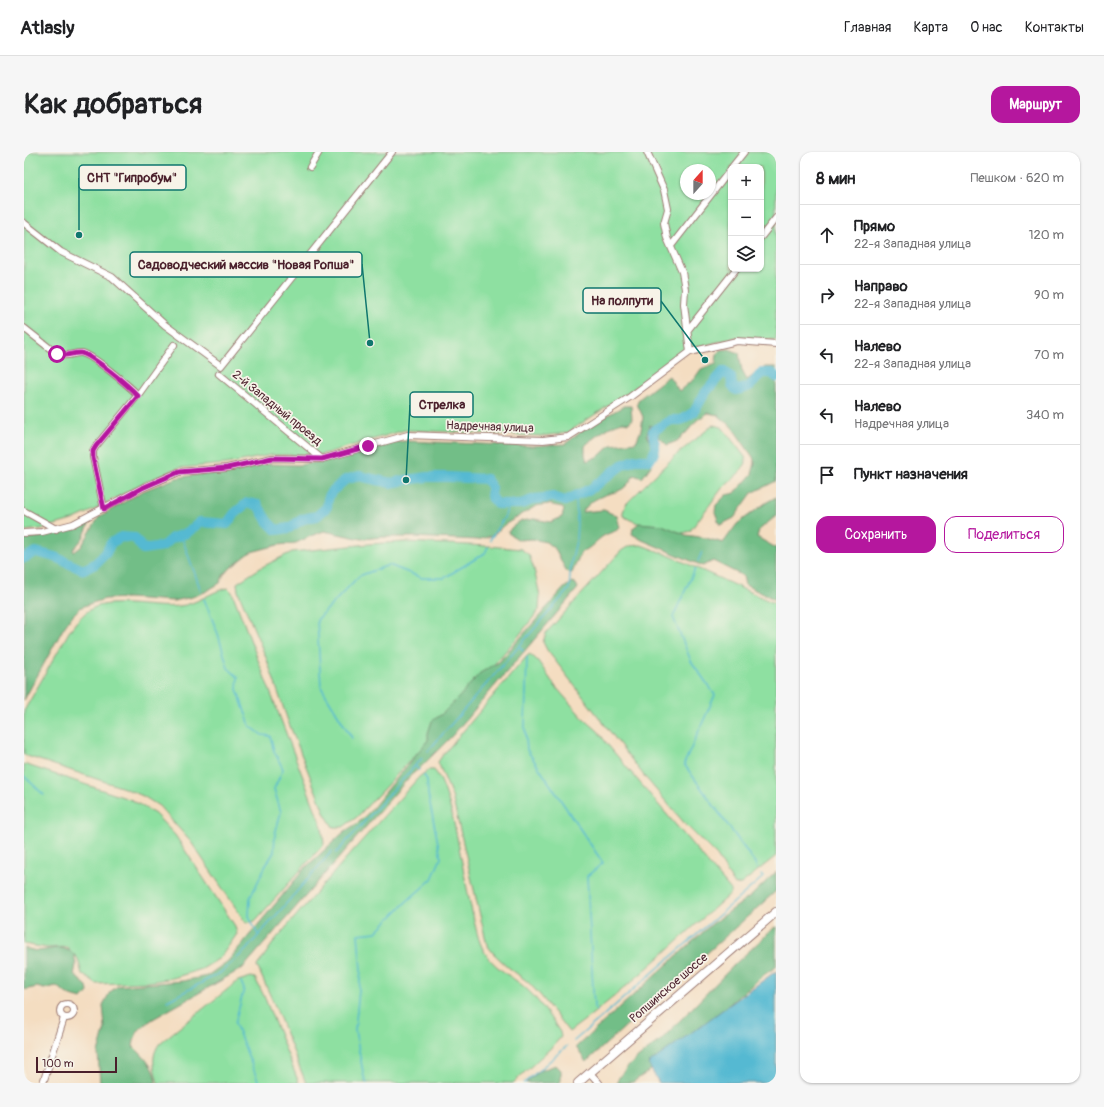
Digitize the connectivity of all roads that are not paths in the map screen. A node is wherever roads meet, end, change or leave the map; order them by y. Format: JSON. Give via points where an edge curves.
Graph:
{"nodes":[{"id":1,"x":320,"y":152,"type":"edge"},
{"id":2,"x":392,"y":152,"type":"edge"},
{"id":3,"x":744,"y":152,"type":"edge"},
{"id":4,"x":649,"y":154,"type":"edge"},
{"id":5,"x":735,"y":164,"type":"edge"},
{"id":6,"x":310,"y":167,"type":"dead end"},
{"id":7,"x":728,"y":173,"type":"edge"},
{"id":8,"x":776,"y":218,"type":"edge"},
{"id":9,"x":24,"y":223,"type":"edge"},
{"id":10,"x":762,"y":236,"type":"edge"},
{"id":11,"x":671,"y":246,"type":"junction"},
{"id":12,"x":734,"y":272,"type":"edge"},
{"id":13,"x":24,"y":328,"type":"edge"},
{"id":14,"x":687,"y":331,"type":"junction"},
{"id":15,"x":776,"y":344,"type":"edge"},
{"id":16,"x":174,"y":345,"type":"dead end"},
{"id":17,"x":690,"y":352,"type":"junction"},
{"id":18,"x":218,"y":374,"type":"dead end"},
{"id":19,"x":138,"y":396,"type":"junction"},
{"id":20,"x":322,"y":459,"type":"junction"},
{"id":21,"x":104,"y":509,"type":"junction"},
{"id":22,"x":24,"y":511,"type":"edge"},
{"id":23,"x":56,"y":529,"type":"junction"},
{"id":24,"x":24,"y":532,"type":"edge"},
{"id":25,"x":776,"y":912,"type":"edge"},
{"id":26,"x":64,"y":1018,"type":"dead end"},
{"id":27,"x":590,"y":1073,"type":"junction"},
{"id":28,"x":43,"y":1083,"type":"edge"},
{"id":29,"x":578,"y":1083,"type":"edge"},
{"id":30,"x":599,"y":1083,"type":"edge"}],
"edges":[{"from":1,"to":6,"type":"street"},
{"from":2,"to":9,"type":"street","via":[[221,366],[166,325],[112,277],[61,252]]},
{"from":3,"to":5,"type":"street"},
{"from":4,"to":11,"type":"street","via":[[664,190],[668,209],[664,223]]},
{"from":7,"to":11,"type":"street"},
{"from":8,"to":10,"type":"street"},
{"from":11,"to":14,"type":"street","via":[[682,272]]},
{"from":12,"to":14,"type":"street"},
{"from":13,"to":19,"type":"street","via":[[57,354],[64,356],[81,353],[91,356]]},
{"from":14,"to":17,"type":"street"},
{"from":15,"to":17,"type":"street","name":"Надречная улица","via":[[737,341]]},
{"from":16,"to":19,"type":"street"},
{"from":17,"to":20,"type":"street","name":"Надречная улица","via":[[630,397],[568,436],[543,440],[408,435]]},
{"from":18,"to":20,"type":"street","name":"2-й Западный проезд"},
{"from":19,"to":21,"type":"street","via":[[93,451]]},
{"from":20,"to":21,"type":"street","name":"Надречная улица","via":[[272,458],[227,468],[179,472],[142,488]]},
{"from":21,"to":23,"type":"street","name":"Надречная улица"},
{"from":22,"to":23,"type":"street"},
{"from":23,"to":24,"type":"street","name":"Надречная улица"},
{"from":25,"to":27,"type":"main road","name":"Ропшинское шоссе"},
{"from":26,"to":28,"type":"street"},
{"from":27,"to":29,"type":"main road","name":"Ропшинское шоссе"},
{"from":27,"to":30,"type":"street"}]}
